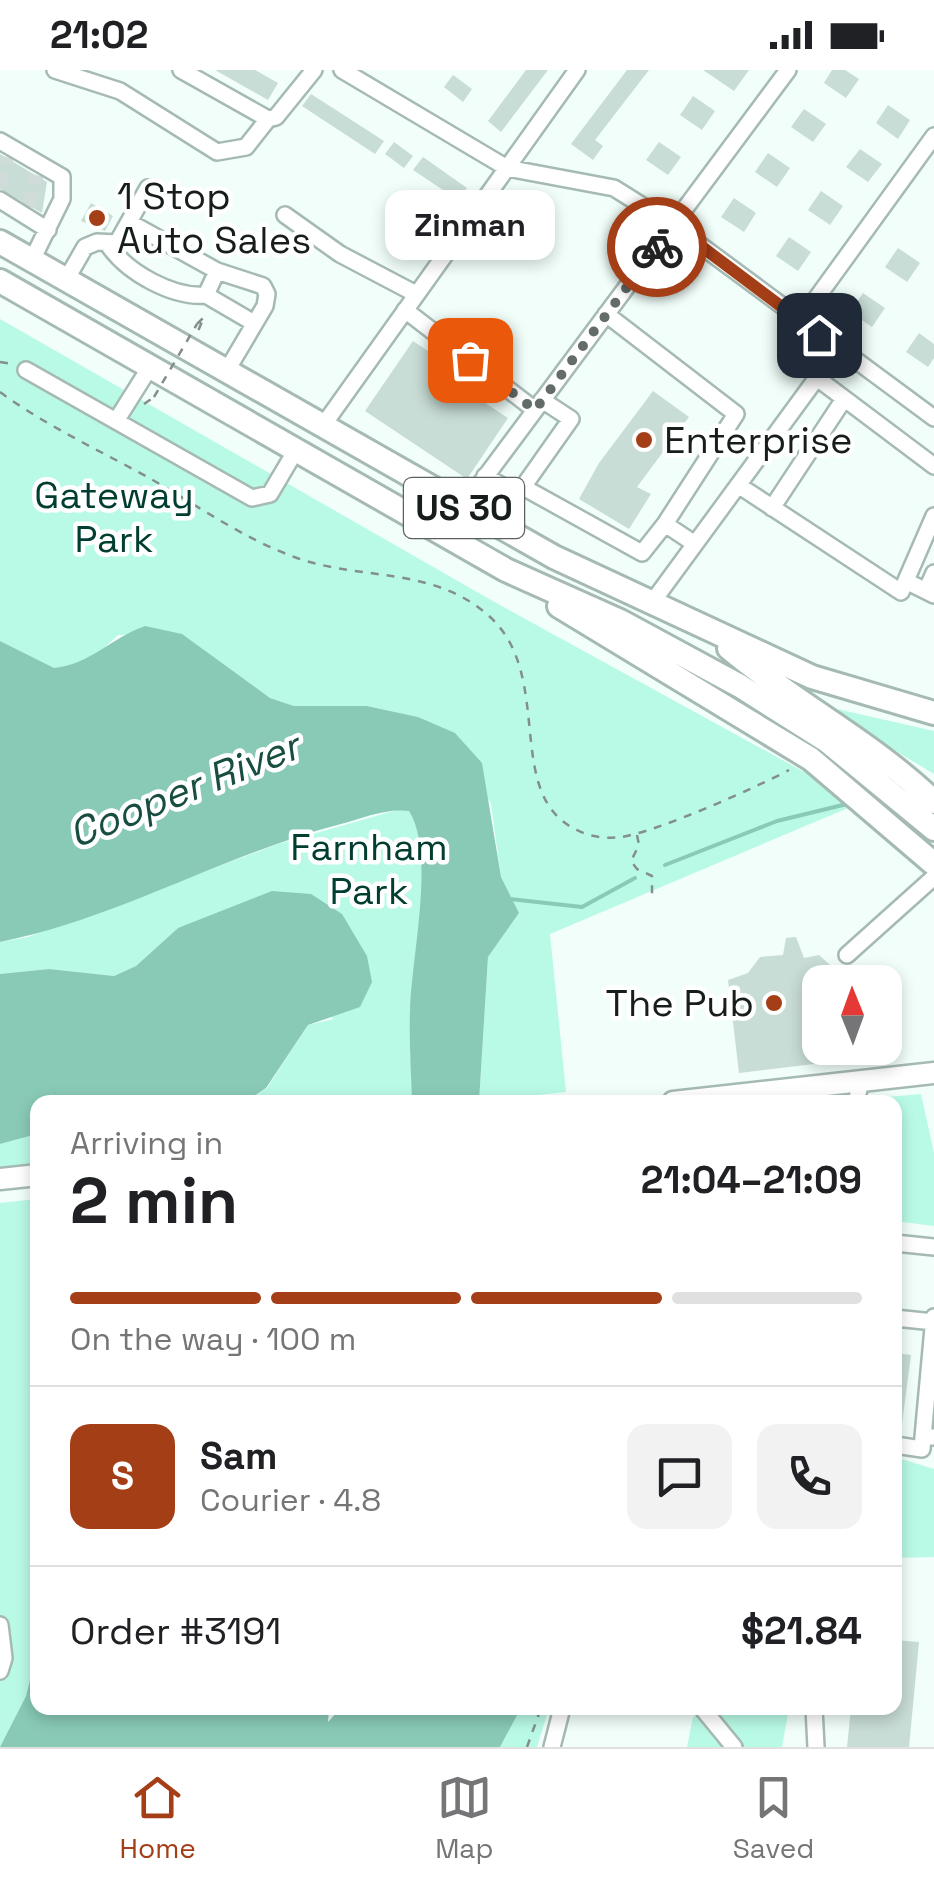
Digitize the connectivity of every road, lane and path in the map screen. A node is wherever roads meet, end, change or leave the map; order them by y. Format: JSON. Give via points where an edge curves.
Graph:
{"nodes":[{"id":1,"x":55,"y":70,"type":"edge"},
{"id":2,"x":181,"y":70,"type":"edge"},
{"id":3,"x":314,"y":70,"type":"edge"},
{"id":4,"x":342,"y":70,"type":"edge"},
{"id":5,"x":577,"y":70,"type":"edge"},
{"id":6,"x":788,"y":70,"type":"edge"},
{"id":7,"x":268,"y":119,"type":"junction"},
{"id":8,"x":934,"y":136,"type":"edge"},
{"id":9,"x":5,"y":148,"type":"edge"},
{"id":10,"x":507,"y":168,"type":"junction"},
{"id":11,"x":148,"y":188,"type":"dead end"},
{"id":12,"x":2,"y":207,"type":"edge"},
{"id":13,"x":285,"y":215,"type":"dead end"},
{"id":14,"x":129,"y":222,"type":"junction"},
{"id":15,"x":673,"y":225,"type":"junction"},
{"id":16,"x":48,"y":230,"type":"junction"},
{"id":17,"x":0,"y":242,"type":"edge"},
{"id":18,"x":109,"y":246,"type":"junction"},
{"id":19,"x":32,"y":260,"type":"junction"},
{"id":20,"x":217,"y":272,"type":"junction"},
{"id":21,"x":66,"y":280,"type":"junction"},
{"id":22,"x":0,"y":281,"type":"edge"},
{"id":23,"x":206,"y":294,"type":"junction"},
{"id":24,"x":416,"y":294,"type":"junction"},
{"id":25,"x":405,"y":310,"type":"junction"},
{"id":26,"x":606,"y":314,"type":"junction"},
{"id":27,"x":800,"y":320,"type":"junction"},
{"id":28,"x":254,"y":323,"type":"junction"},
{"id":29,"x":198,"y":332,"type":"dead end"},
{"id":30,"x":838,"y":349,"type":"junction"},
{"id":31,"x":150,"y":367,"type":"junction"},
{"id":32,"x":26,"y":370,"type":"dead end"},
{"id":33,"x":226,"y":372,"type":"junction"},
{"id":34,"x":817,"y":378,"type":"junction"},
{"id":35,"x":0,"y":392,"type":"edge"},
{"id":36,"x":154,"y":397,"type":"dead end"},
{"id":37,"x":844,"y":398,"type":"junction"},
{"id":38,"x":538,"y":405,"type":"junction"},
{"id":39,"x":933,"y":415,"type":"edge"},
{"id":40,"x":116,"y":422,"type":"junction"},
{"id":41,"x":322,"y":426,"type":"junction"},
{"id":42,"x":296,"y":450,"type":"junction"},
{"id":43,"x":934,"y":466,"type":"edge"},
{"id":44,"x":485,"y":476,"type":"junction"},
{"id":45,"x":738,"y":485,"type":"junction"},
{"id":46,"x":523,"y":487,"type":"junction"},
{"id":47,"x":463,"y":507,"type":"junction"},
{"id":48,"x":772,"y":508,"type":"junction"},
{"id":49,"x":934,"y":516,"type":"edge"},
{"id":50,"x":665,"y":524,"type":"junction"},
{"id":51,"x":694,"y":544,"type":"junction"},
{"id":52,"x":506,"y":570,"type":"junction"},
{"id":53,"x":934,"y":573,"type":"edge"},
{"id":54,"x":906,"y":580,"type":"junction"},
{"id":55,"x":930,"y":593,"type":"edge"},
{"id":56,"x":651,"y":604,"type":"junction"},
{"id":57,"x":708,"y":631,"type":"junction"},
{"id":58,"x":934,"y":713,"type":"edge"},
{"id":59,"x":810,"y":759,"type":"junction"},
{"id":60,"x":932,"y":799,"type":"edge"},
{"id":61,"x":934,"y":829,"type":"edge"},
{"id":62,"x":637,"y":833,"type":"junction"},
{"id":63,"x":934,"y":864,"type":"edge"},
{"id":64,"x":934,"y":877,"type":"edge"},
{"id":65,"x":652,"y":898,"type":"dead end"},
{"id":66,"x":847,"y":955,"type":"dead end"},
{"id":67,"x":934,"y":1072,"type":"edge"},
{"id":68,"x":860,"y":1081,"type":"junction"},
{"id":69,"x":771,"y":1095,"type":"edge"},
{"id":70,"x":857,"y":1095,"type":"edge"},
{"id":71,"x":30,"y":1175,"type":"edge"},
{"id":72,"x":0,"y":1179,"type":"edge"},
{"id":73,"x":902,"y":1244,"type":"edge"},
{"id":74,"x":934,"y":1247,"type":"edge"},
{"id":75,"x":902,"y":1318,"type":"edge"},
{"id":76,"x":934,"y":1320,"type":"edge"},
{"id":77,"x":928,"y":1437,"type":"edge"},
{"id":78,"x":902,"y":1446,"type":"edge"},
{"id":79,"x":0,"y":1625,"type":"edge"},
{"id":80,"x":0,"y":1671,"type":"edge"},
{"id":81,"x":538,"y":1715,"type":"edge"},
{"id":82,"x":560,"y":1715,"type":"edge"},
{"id":83,"x":708,"y":1715,"type":"edge"},
{"id":84,"x":814,"y":1715,"type":"edge"},
{"id":85,"x":527,"y":1747,"type":"edge"},
{"id":86,"x":552,"y":1747,"type":"edge"},
{"id":87,"x":734,"y":1747,"type":"edge"},
{"id":88,"x":816,"y":1747,"type":"edge"}],
"edges":[{"from":1,"to":7,"type":"street","via":[[120,91],[217,152],[246,146]]},
{"from":2,"to":7,"type":"street"},
{"from":3,"to":7,"type":"street"},
{"from":4,"to":10,"type":"street"},
{"from":5,"to":10,"type":"street"},
{"from":6,"to":15,"type":"street"},
{"from":8,"to":27,"type":"street"},
{"from":9,"to":16,"type":"street","via":[[62,176]]},
{"from":10,"to":15,"type":"street","via":[[614,188]]},
{"from":10,"to":24,"type":"street"},
{"from":11,"to":14,"type":"street"},
{"from":12,"to":16,"type":"street","via":[[27,211]]},
{"from":13,"to":24,"type":"street"},
{"from":14,"to":18,"type":"street"},
{"from":14,"to":20,"type":"street"},
{"from":15,"to":26,"type":"street"},
{"from":15,"to":27,"type":"street"},
{"from":16,"to":19,"type":"street"},
{"from":17,"to":19,"type":"highway","number":"US 30"},
{"from":18,"to":21,"type":"street","via":[[85,247]]},
{"from":18,"to":23,"type":"street","via":[[118,259],[176,292]]},
{"from":19,"to":21,"type":"highway","number":"US 30"},
{"from":20,"to":23,"type":"street"},
{"from":20,"to":28,"type":"street","via":[[264,286],[268,294]]},
{"from":21,"to":33,"type":"highway","number":"US 30"},
{"from":22,"to":31,"type":"highway","number":"US 30"},
{"from":23,"to":28,"type":"street"},
{"from":24,"to":25,"type":"street"},
{"from":25,"to":38,"type":"street"},
{"from":25,"to":41,"type":"street"},
{"from":26,"to":38,"type":"street"},
{"from":26,"to":50,"type":"street","via":[[736,414]]},
{"from":27,"to":30,"type":"street"},
{"from":28,"to":33,"type":"street"},
{"from":29,"to":36,"type":"path","bridge":true,"via":[[204,317]]},
{"from":30,"to":34,"type":"street"},
{"from":30,"to":39,"type":"street"},
{"from":31,"to":40,"type":"street"},
{"from":31,"to":42,"type":"highway","number":"US 30"},
{"from":32,"to":40,"type":"street"},
{"from":33,"to":41,"type":"highway","number":"US 30"},
{"from":34,"to":37,"type":"street"},
{"from":34,"to":45,"type":"street"},
{"from":35,"to":62,"type":"path","via":[[263,543],[345,570],[441,585],[468,599],[492,619],[520,664],[534,776],[543,798],[576,830],[605,838]]},
{"from":37,"to":43,"type":"street"},
{"from":37,"to":48,"type":"street"},
{"from":38,"to":44,"type":"street"},
{"from":38,"to":46,"type":"street","via":[[572,419]]},
{"from":40,"to":42,"type":"street","via":[[252,498],[270,494]]},
{"from":41,"to":47,"type":"highway","number":"US 30"},
{"from":42,"to":52,"type":"highway","number":"US 30"},
{"from":44,"to":46,"type":"street","via":[[511,491]]},
{"from":44,"to":47,"type":"street"},
{"from":45,"to":48,"type":"street"},
{"from":45,"to":51,"type":"street"},
{"from":46,"to":50,"type":"street","via":[[642,553]]},
{"from":47,"to":56,"type":"highway","number":"US 30"},
{"from":48,"to":54,"type":"street","via":[[902,592]]},
{"from":49,"to":54,"type":"street"},
{"from":50,"to":51,"type":"street"},
{"from":51,"to":56,"type":"street"},
{"from":52,"to":59,"type":"highway"},
{"from":52,"to":61,"type":"highway","number":"US 30","via":[[740,686],[817,734]]},
{"from":53,"to":55,"type":"street"},
{"from":54,"to":55,"type":"street"},
{"from":56,"to":57,"type":"highway","number":"US 30"},
{"from":57,"to":58,"type":"highway","number":"US 30","via":[[836,687]]},
{"from":57,"to":60,"type":"highway"},
{"from":59,"to":62,"type":"path"},
{"from":59,"to":63,"type":"highway"},
{"from":62,"to":65,"type":"path","via":[[631,862],[652,876]]},
{"from":64,"to":66,"type":"street"},
{"from":67,"to":68,"type":"main road"},
{"from":68,"to":69,"type":"main road"},
{"from":68,"to":70,"type":"street"},
{"from":71,"to":72,"type":"main road"},
{"from":73,"to":74,"type":"street"},
{"from":75,"to":76,"type":"street"},
{"from":76,"to":77,"type":"street"},
{"from":77,"to":78,"type":"street","via":[[922,1449]]},
{"from":79,"to":80,"type":"street"},
{"from":81,"to":85,"type":"path"},
{"from":82,"to":86,"type":"street"},
{"from":83,"to":87,"type":"street"},
{"from":84,"to":88,"type":"street"}]}
